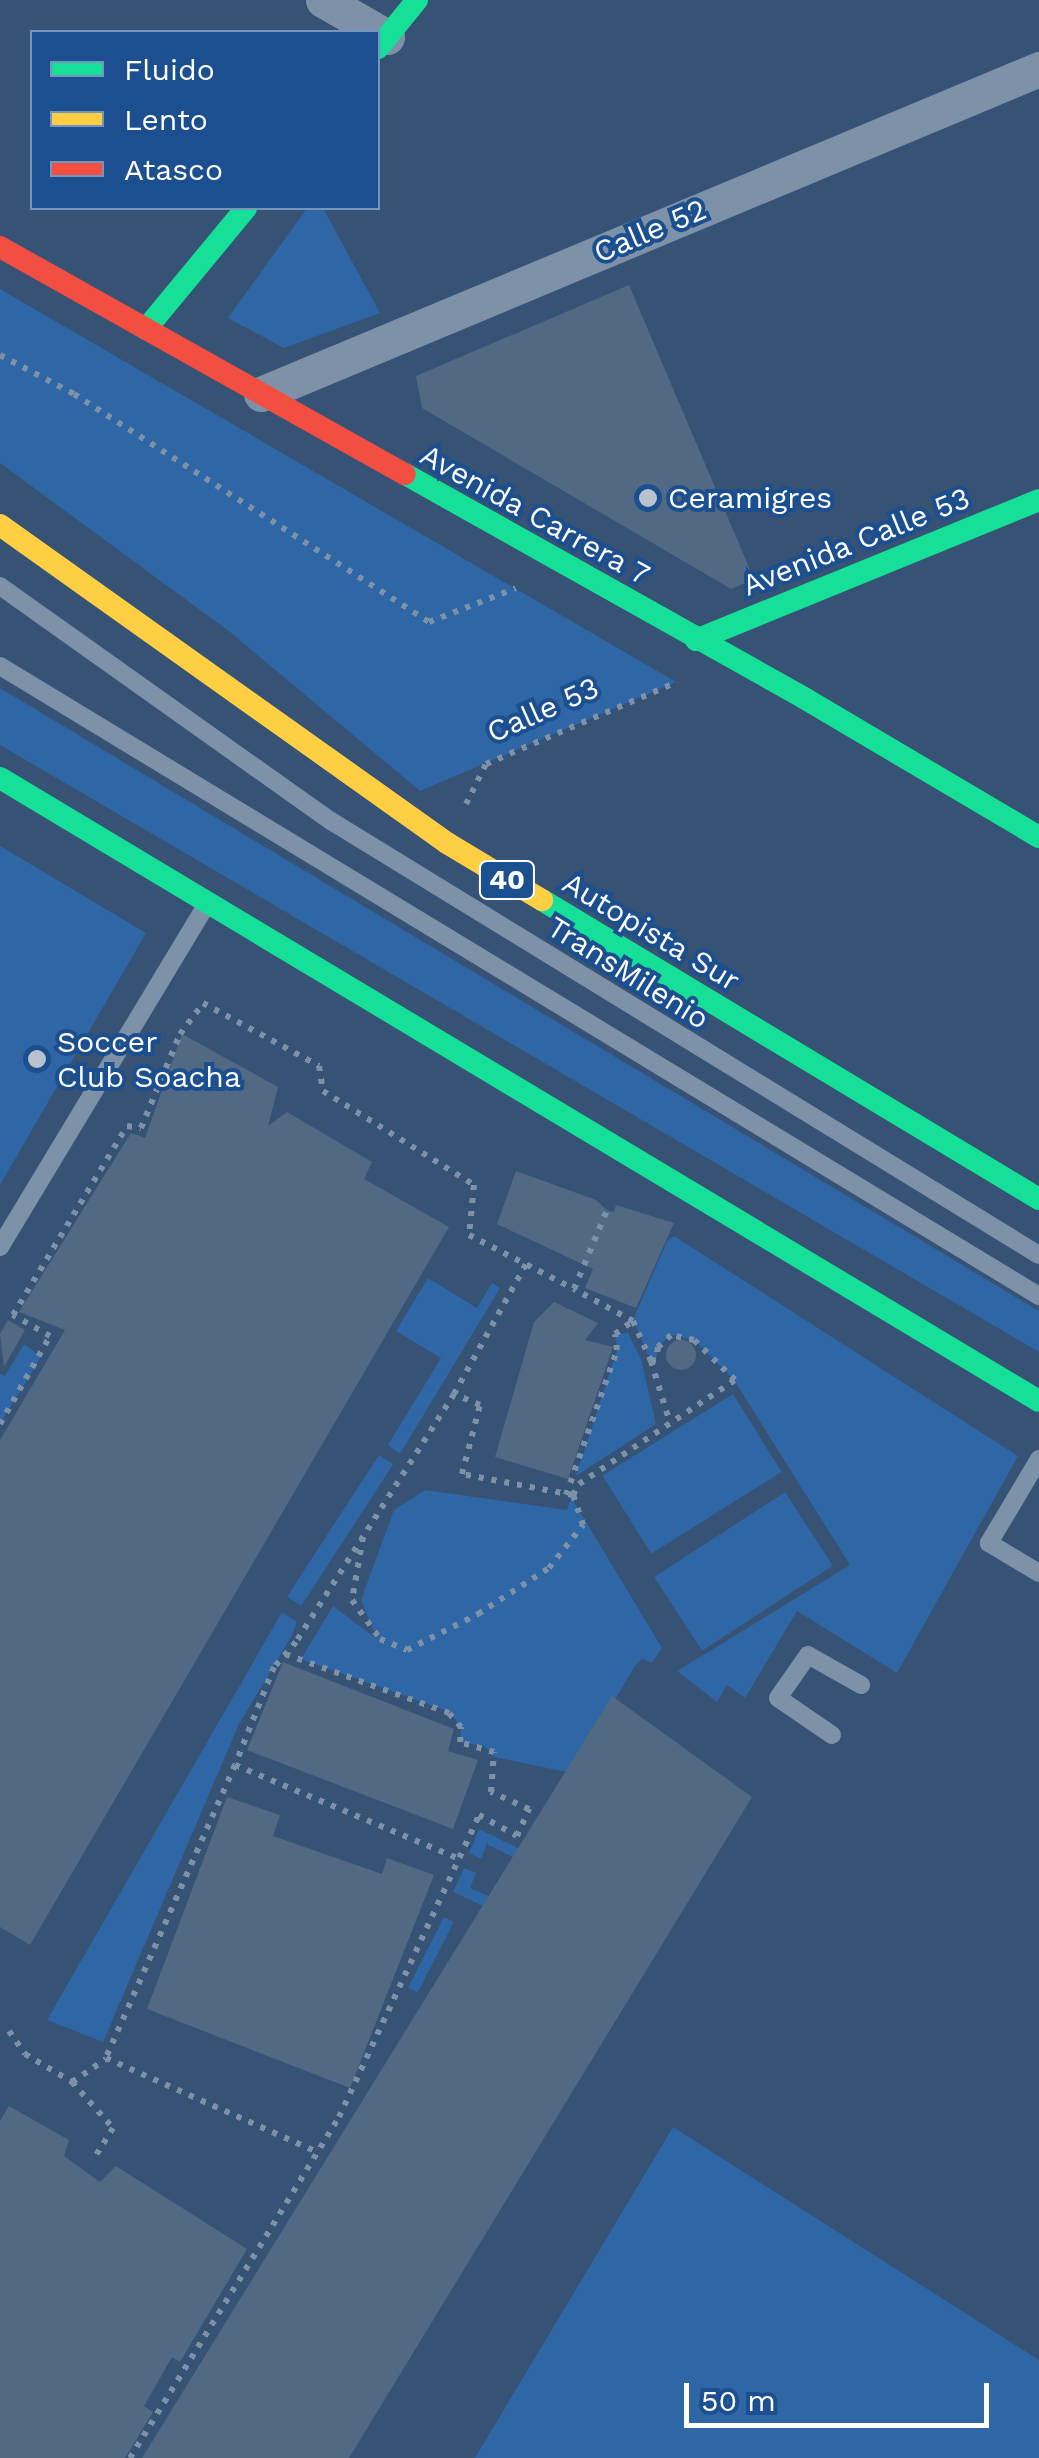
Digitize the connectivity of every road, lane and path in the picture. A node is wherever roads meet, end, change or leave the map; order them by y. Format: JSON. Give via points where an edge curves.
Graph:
{"nodes":[{"id":1,"x":323,"y":0,"type":"edge"},
{"id":2,"x":417,"y":0,"type":"edge"},
{"id":3,"x":365,"y":30,"type":"edge"},
{"id":4,"x":382,"y":42,"type":"edge"},
{"id":5,"x":1039,"y":69,"type":"edge"},
{"id":6,"x":244,"y":210,"type":"edge"},
{"id":7,"x":0,"y":246,"type":"edge"},
{"id":8,"x":146,"y":330,"type":"junction"},
{"id":9,"x":0,"y":356,"type":"edge"},
{"id":10,"x":260,"y":394,"type":"junction"},
{"id":11,"x":1039,"y":500,"type":"edge"},
{"id":12,"x":0,"y":524,"type":"edge"},
{"id":13,"x":525,"y":584,"type":"dead end"},
{"id":14,"x":0,"y":586,"type":"edge"},
{"id":15,"x":696,"y":640,"type":"junction"},
{"id":16,"x":0,"y":666,"type":"edge"},
{"id":17,"x":688,"y":677,"type":"dead end"},
{"id":18,"x":0,"y":778,"type":"edge"},
{"id":19,"x":1039,"y":838,"type":"edge"},
{"id":20,"x":447,"y":843,"type":"junction"},
{"id":21,"x":209,"y":901,"type":"junction"},
{"id":22,"x":1039,"y":1199,"type":"edge"},
{"id":23,"x":608,"y":1210,"type":"dead end"},
{"id":24,"x":0,"y":1247,"type":"edge"},
{"id":25,"x":1039,"y":1255,"type":"edge"},
{"id":26,"x":526,"y":1264,"type":"junction"},
{"id":27,"x":574,"y":1289,"type":"junction"},
{"id":28,"x":1039,"y":1296,"type":"edge"},
{"id":29,"x":632,"y":1320,"type":"junction"},
{"id":30,"x":651,"y":1361,"type":"junction"},
{"id":31,"x":454,"y":1394,"type":"junction"},
{"id":32,"x":1039,"y":1401,"type":"edge"},
{"id":33,"x":0,"y":1424,"type":"edge"},
{"id":34,"x":670,"y":1424,"type":"junction"},
{"id":35,"x":1039,"y":1460,"type":"edge"},
{"id":36,"x":570,"y":1495,"type":"junction"},
{"id":37,"x":363,"y":1537,"type":"junction"},
{"id":38,"x":1039,"y":1573,"type":"edge"},
{"id":39,"x":285,"y":1654,"type":"junction"},
{"id":40,"x":861,"y":1685,"type":"dead end"},
{"id":41,"x":832,"y":1735,"type":"dead end"},
{"id":42,"x":235,"y":1765,"type":"junction"},
{"id":43,"x":457,"y":1858,"type":"junction"},
{"id":44,"x":9,"y":2031,"type":"dead end"},
{"id":45,"x":106,"y":2058,"type":"junction"},
{"id":46,"x":72,"y":2082,"type":"junction"},
{"id":47,"x":319,"y":2153,"type":"junction"},
{"id":48,"x":94,"y":2158,"type":"dead end"},
{"id":49,"x":130,"y":2458,"type":"edge"}],
"edges":[{"from":1,"to":3,"type":"street"},
{"from":2,"to":4,"type":"main road"},
{"from":5,"to":10,"type":"street","name":"Calle 52"},
{"from":6,"to":8,"type":"main road"},
{"from":7,"to":8,"type":"main road","name":"Avenida Carrera 7"},
{"from":8,"to":10,"type":"main road","name":"Avenida Carrera 7"},
{"from":9,"to":13,"type":"path","via":[[74,394],[429,622]]},
{"from":10,"to":15,"type":"main road","name":"Avenida Carrera 7"},
{"from":11,"to":15,"type":"main road","name":"Avenida Calle 53"},
{"from":12,"to":20,"type":"main road","name":"Autopista Sur","number":"40"},
{"from":14,"to":25,"type":"lane","name":"TransMilenio","via":[[332,821]]},
{"from":15,"to":19,"type":"main road","name":"Avenida Carrera 7"},
{"from":16,"to":28,"type":"lane","name":"TransMilenio"},
{"from":17,"to":20,"type":"path","name":"Calle 53","via":[[486,764]]},
{"from":18,"to":21,"type":"main road"},
{"from":20,"to":22,"type":"main road","name":"Autopista Sur","number":"40"},
{"from":21,"to":24,"type":"lane"},
{"from":21,"to":32,"type":"main road"},
{"from":23,"to":27,"type":"path"},
{"from":26,"to":27,"type":"path"},
{"from":26,"to":31,"type":"path"},
{"from":26,"to":33,"type":"path","via":[[469,1234],[474,1185],[324,1091],[319,1066],[202,1003],[180,1034],[141,1128],[128,1126],[13,1314],[50,1336]]},
{"from":27,"to":29,"type":"path"},
{"from":29,"to":30,"type":"path"},
{"from":29,"to":36,"type":"path","via":[[615,1334],[617,1350]]},
{"from":30,"to":34,"type":"path"},
{"from":30,"to":34,"type":"path","via":[[671,1334],[694,1340],[734,1380]]},
{"from":31,"to":36,"type":"path","via":[[480,1405],[462,1474]]},
{"from":31,"to":37,"type":"path"},
{"from":34,"to":36,"type":"path"},
{"from":35,"to":38,"type":"lane","via":[[989,1543]]},
{"from":36,"to":37,"type":"path","via":[[583,1525],[549,1568],[407,1650],[380,1639],[352,1600]]},
{"from":37,"to":39,"type":"path"},
{"from":39,"to":42,"type":"path"},
{"from":39,"to":43,"type":"path","via":[[449,1713],[461,1727],[460,1742],[494,1752],[491,1792],[528,1809],[516,1836],[479,1815]]},
{"from":40,"to":41,"type":"lane","via":[[808,1654],[778,1698]]},
{"from":42,"to":43,"type":"path"},
{"from":42,"to":45,"type":"path"},
{"from":43,"to":47,"type":"path"},
{"from":44,"to":46,"type":"path","via":[[25,2054]]},
{"from":45,"to":46,"type":"path"},
{"from":45,"to":47,"type":"path"},
{"from":46,"to":48,"type":"path","via":[[113,2128]]},
{"from":47,"to":49,"type":"path"}]}
